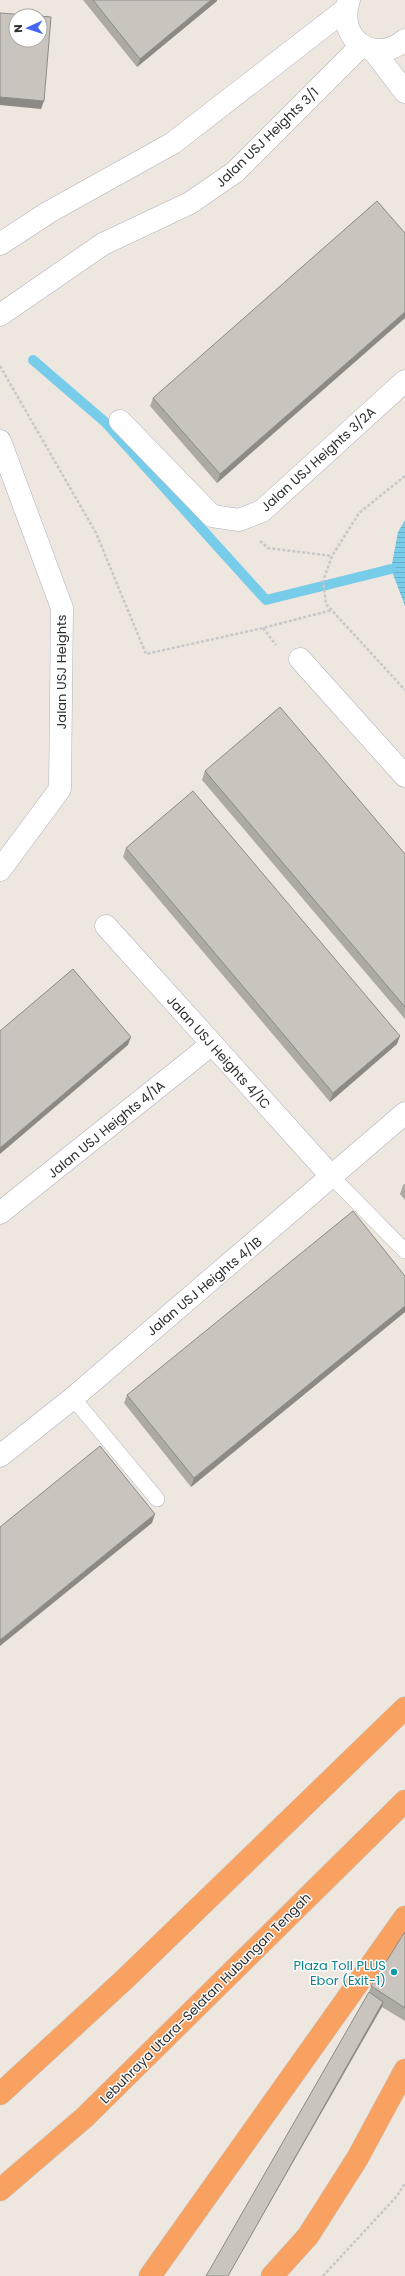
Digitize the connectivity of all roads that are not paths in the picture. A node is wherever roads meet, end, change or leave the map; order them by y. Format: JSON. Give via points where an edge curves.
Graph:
{"nodes":[{"id":1,"x":347,"y":4,"type":"edge"},
{"id":2,"x":405,"y":40,"type":"edge"},
{"id":3,"x":368,"y":48,"type":"junction"},
{"id":4,"x":405,"y":92,"type":"edge"},
{"id":5,"x":0,"y":244,"type":"edge"},
{"id":6,"x":0,"y":315,"type":"edge"},
{"id":7,"x":405,"y":381,"type":"edge"},
{"id":8,"x":120,"y":421,"type":"dead end"},
{"id":9,"x":0,"y":441,"type":"edge"},
{"id":10,"x":300,"y":659,"type":"dead end"},
{"id":11,"x":405,"y":776,"type":"edge"},
{"id":12,"x":0,"y":870,"type":"edge"},
{"id":13,"x":106,"y":926,"type":"dead end"},
{"id":14,"x":212,"y":1044,"type":"junction"},
{"id":15,"x":405,"y":1113,"type":"edge"},
{"id":16,"x":332,"y":1177,"type":"junction"},
{"id":17,"x":0,"y":1213,"type":"edge"},
{"id":18,"x":405,"y":1251,"type":"edge"},
{"id":19,"x":73,"y":1398,"type":"junction"},
{"id":20,"x":0,"y":1456,"type":"edge"},
{"id":21,"x":157,"y":1499,"type":"dead end"},
{"id":22,"x":405,"y":1708,"type":"edge"},
{"id":23,"x":405,"y":1801,"type":"edge"},
{"id":24,"x":405,"y":1917,"type":"edge"},
{"id":25,"x":405,"y":2070,"type":"edge"},
{"id":26,"x":0,"y":2094,"type":"edge"},
{"id":27,"x":0,"y":2190,"type":"edge"},
{"id":28,"x":150,"y":2276,"type":"edge"},
{"id":29,"x":272,"y":2276,"type":"edge"}],
"edges":[{"from":1,"to":3,"type":"street","via":[[346,23],[351,36]]},
{"from":1,"to":5,"type":"street","via":[[173,143],[49,212]]},
{"from":2,"to":3,"type":"street","via":[[397,47],[385,51]]},
{"from":3,"to":4,"type":"street"},
{"from":3,"to":6,"type":"street","name":"Jalan USJ Heights 3/1","via":[[235,172],[213,188],[190,203],[103,244]]},
{"from":7,"to":8,"type":"street","name":"Jalan USJ Heights 3/2A","via":[[262,511],[239,520],[212,516]]},
{"from":9,"to":12,"type":"street","name":"Jalan USJ Heights","via":[[62,608],[60,788]]},
{"from":10,"to":11,"type":"street"},
{"from":13,"to":14,"type":"street","name":"Jalan USJ Heights 4/1C"},
{"from":14,"to":16,"type":"street","name":"Jalan USJ Heights 4/1C"},
{"from":14,"to":17,"type":"street","name":"Jalan USJ Heights 4/1A"},
{"from":15,"to":16,"type":"street","name":"Jalan USJ Heights 4/1B"},
{"from":16,"to":18,"type":"lane"},
{"from":16,"to":19,"type":"street","name":"Jalan USJ Heights 4/1B"},
{"from":19,"to":20,"type":"street","name":"Jalan USJ Heights 4/1B"},
{"from":19,"to":21,"type":"lane"},
{"from":22,"to":26,"type":"highway","via":[[125,1979]]},
{"from":23,"to":27,"type":"highway","name":"Lebuhraya Utara–Selatan Hubungan Tengah","via":[[85,2117]]},
{"from":24,"to":28,"type":"highway"},
{"from":25,"to":29,"type":"highway","via":[[357,2159],[308,2236]]}]}
